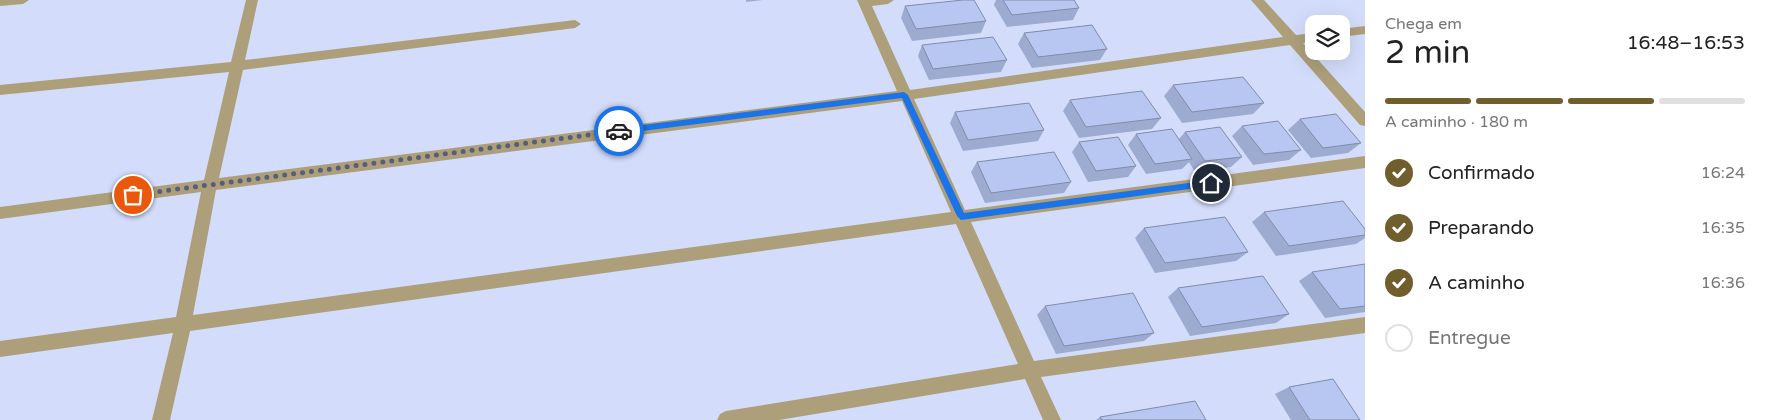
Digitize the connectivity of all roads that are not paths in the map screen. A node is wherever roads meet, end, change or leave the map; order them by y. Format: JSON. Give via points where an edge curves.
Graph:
{"nodes":[{"id":1,"x":22,"y":0,"type":"edge"},
{"id":2,"x":252,"y":0,"type":"edge"},
{"id":3,"x":888,"y":0,"type":"edge"},
{"id":4,"x":1257,"y":0,"type":"edge"},
{"id":5,"x":863,"y":1,"type":"edge"},
{"id":6,"x":0,"y":2,"type":"edge"},
{"id":7,"x":575,"y":24,"type":"dead end"},
{"id":8,"x":1365,"y":30,"type":"edge"},
{"id":9,"x":1350,"y":32,"type":"edge"},
{"id":10,"x":1305,"y":39,"type":"edge"},
{"id":11,"x":1292,"y":41,"type":"junction"},
{"id":12,"x":237,"y":66,"type":"junction"},
{"id":13,"x":0,"y":90,"type":"edge"},
{"id":14,"x":904,"y":95,"type":"junction"},
{"id":15,"x":1365,"y":121,"type":"edge"},
{"id":16,"x":1365,"y":162,"type":"edge"},
{"id":17,"x":210,"y":184,"type":"junction"},
{"id":18,"x":0,"y":213,"type":"edge"},
{"id":19,"x":961,"y":216,"type":"junction"},
{"id":20,"x":183,"y":324,"type":"junction"},
{"id":21,"x":1365,"y":325,"type":"edge"},
{"id":22,"x":0,"y":349,"type":"edge"},
{"id":23,"x":1030,"y":370,"type":"junction"},
{"id":24,"x":160,"y":420,"type":"edge"},
{"id":25,"x":726,"y":420,"type":"edge"},
{"id":26,"x":1052,"y":420,"type":"edge"}],
"edges":[{"from":1,"to":6,"type":"street"},
{"from":2,"to":12,"type":"street"},
{"from":3,"to":5,"type":"street"},
{"from":4,"to":11,"type":"street"},
{"from":5,"to":14,"type":"street"},
{"from":7,"to":12,"type":"street"},
{"from":8,"to":9,"type":"street"},
{"from":10,"to":11,"type":"street"},
{"from":11,"to":14,"type":"street"},
{"from":11,"to":15,"type":"street"},
{"from":12,"to":13,"type":"street"},
{"from":12,"to":17,"type":"street"},
{"from":14,"to":17,"type":"street"},
{"from":14,"to":19,"type":"street"},
{"from":16,"to":19,"type":"street"},
{"from":17,"to":18,"type":"street"},
{"from":17,"to":20,"type":"street"},
{"from":19,"to":20,"type":"street"},
{"from":19,"to":23,"type":"street"},
{"from":20,"to":22,"type":"street"},
{"from":20,"to":24,"type":"street"},
{"from":21,"to":23,"type":"street"},
{"from":23,"to":25,"type":"street"},
{"from":23,"to":26,"type":"street"}]}
